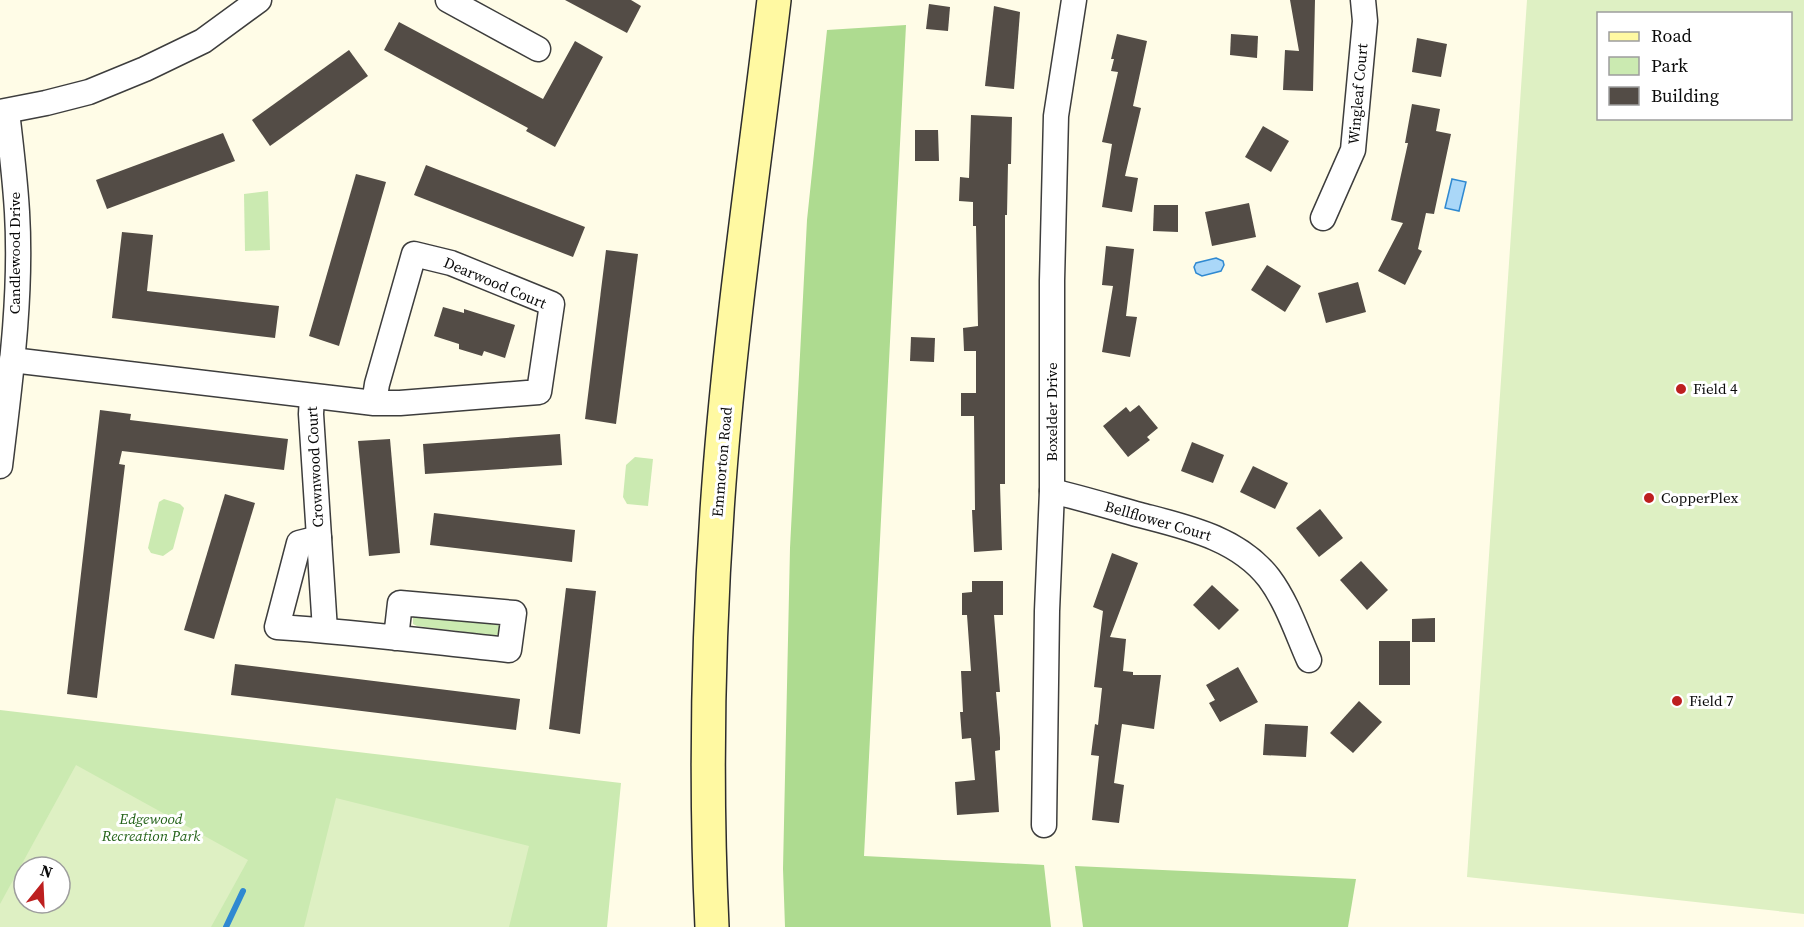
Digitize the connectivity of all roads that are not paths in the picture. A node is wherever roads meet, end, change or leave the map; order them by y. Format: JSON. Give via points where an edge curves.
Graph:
{"nodes":[{"id":1,"x":259,"y":0,"type":"edge"},
{"id":2,"x":448,"y":0,"type":"edge"},
{"id":3,"x":774,"y":0,"type":"edge"},
{"id":4,"x":1074,"y":0,"type":"edge"},
{"id":5,"x":1363,"y":0,"type":"edge"},
{"id":6,"x":538,"y":49,"type":"dead end"},
{"id":7,"x":4,"y":112,"type":"edge"},
{"id":8,"x":1323,"y":218,"type":"dead end"},
{"id":9,"x":12,"y":360,"type":"junction"},
{"id":10,"x":312,"y":397,"type":"junction"},
{"id":11,"x":374,"y":404,"type":"junction"},
{"id":12,"x":0,"y":466,"type":"edge"},
{"id":13,"x":1052,"y":491,"type":"junction"},
{"id":14,"x":319,"y":538,"type":"junction"},
{"id":15,"x":325,"y":630,"type":"junction"},
{"id":16,"x":396,"y":638,"type":"dead end"},
{"id":17,"x":1309,"y":660,"type":"dead end"},
{"id":18,"x":1044,"y":825,"type":"dead end"},
{"id":19,"x":712,"y":927,"type":"edge"}],
"edges":[{"from":1,"to":7,"type":"street","via":[[203,41],[145,69],[88,92]]},
{"from":2,"to":6,"type":"street"},
{"from":3,"to":19,"type":"main road","name":"Emmorton Road","via":[[719,483],[709,699]]},
{"from":4,"to":13,"type":"street","name":"Boxelder Drive","via":[[1056,116]]},
{"from":5,"to":8,"type":"street","name":"Wingleaf Court","via":[[1365,21],[1353,150]]},
{"from":7,"to":9,"type":"street","name":"Candlewood Drive","via":[[17,213]]},
{"from":9,"to":10,"type":"street","name":"Dearwood Court"},
{"from":9,"to":12,"type":"street","name":"Candlewood Drive"},
{"from":10,"to":11,"type":"street","name":"Dearwood Court"},
{"from":10,"to":14,"type":"street","name":"Crownwood Court"},
{"from":11,"to":11,"type":"street","name":"Dearwood Court","via":[[539,392],[552,304],[451,263],[414,254]]},
{"from":13,"to":17,"type":"street","name":"Bellflower Court","via":[[1190,528],[1244,554],[1269,578]]},
{"from":13,"to":18,"type":"street","name":"Boxelder Drive"},
{"from":14,"to":15,"type":"street","name":"Crownwood Court"},
{"from":14,"to":15,"type":"street","name":"Crownwood Court","via":[[299,543],[277,627]]},
{"from":15,"to":16,"type":"street","name":"Crownwood Court"}]}
